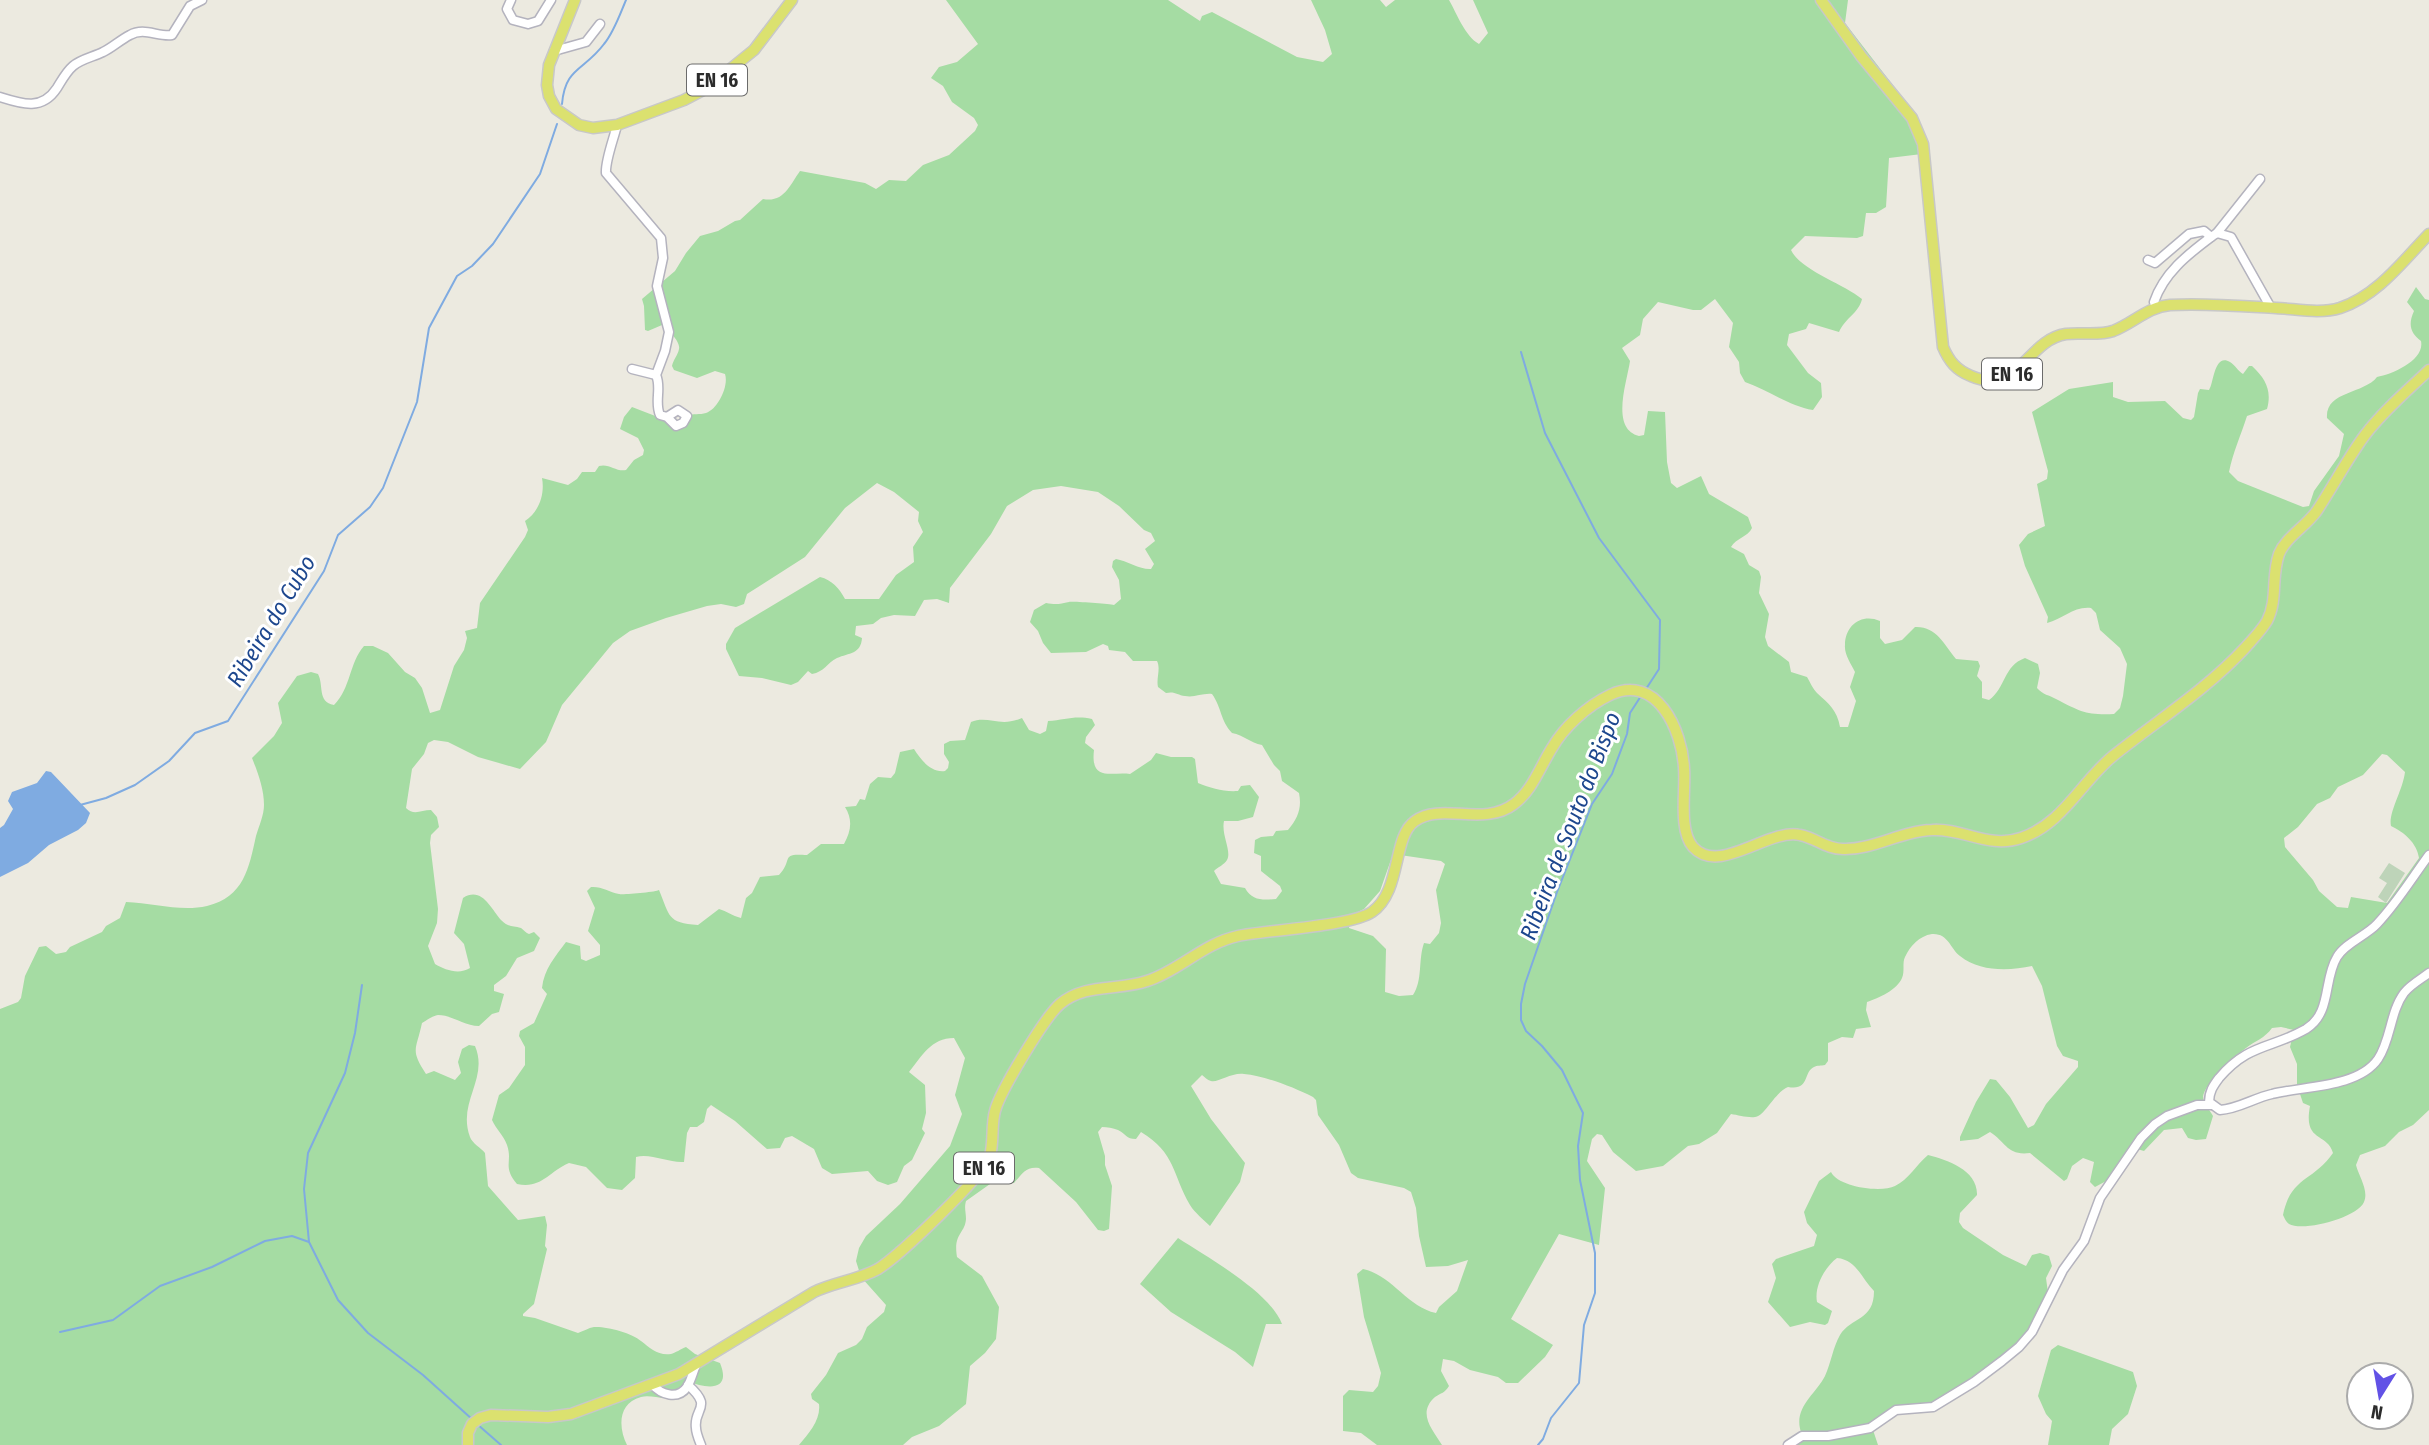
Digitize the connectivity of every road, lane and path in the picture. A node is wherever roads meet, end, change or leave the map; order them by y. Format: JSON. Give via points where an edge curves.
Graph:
{"nodes":[{"id":1,"x":202,"y":0,"type":"edge"},
{"id":2,"x":511,"y":0,"type":"edge"},
{"id":3,"x":551,"y":0,"type":"edge"},
{"id":4,"x":575,"y":0,"type":"edge"},
{"id":5,"x":792,"y":0,"type":"edge"},
{"id":6,"x":1821,"y":0,"type":"edge"},
{"id":7,"x":600,"y":24,"type":"dead end"},
{"id":8,"x":554,"y":51,"type":"junction"},
{"id":9,"x":0,"y":97,"type":"edge"},
{"id":10,"x":617,"y":125,"type":"junction"},
{"id":11,"x":2260,"y":179,"type":"dead end"},
{"id":12,"x":2429,"y":234,"type":"edge"},
{"id":13,"x":2214,"y":235,"type":"junction"},
{"id":14,"x":2180,"y":241,"type":"junction"},
{"id":15,"x":2188,"y":255,"type":"junction"},
{"id":16,"x":2148,"y":260,"type":"dead end"},
{"id":17,"x":2270,"y":307,"type":"junction"},
{"id":18,"x":2156,"y":308,"type":"junction"},
{"id":19,"x":632,"y":369,"type":"dead end"},
{"id":20,"x":2429,"y":370,"type":"edge"},
{"id":21,"x":656,"y":375,"type":"junction"},
{"id":22,"x":667,"y":417,"type":"dead end"},
{"id":23,"x":2429,"y":855,"type":"edge"},
{"id":24,"x":2429,"y":973,"type":"edge"},
{"id":25,"x":2210,"y":1101,"type":"junction"},
{"id":26,"x":696,"y":1365,"type":"junction"},
{"id":27,"x":652,"y":1384,"type":"junction"},
{"id":28,"x":688,"y":1385,"type":"junction"},
{"id":29,"x":468,"y":1445,"type":"edge"},
{"id":30,"x":701,"y":1445,"type":"edge"},
{"id":31,"x":1788,"y":1445,"type":"edge"}],
"edges":[{"from":1,"to":9,"type":"street","via":[[190,6],[173,34],[137,32],[76,63],[43,102],[23,104]]},
{"from":2,"to":3,"type":"street","via":[[507,9],[513,20],[528,24],[538,21]]},
{"from":4,"to":8,"type":"main road","number":"EN 16"},
{"from":5,"to":10,"type":"main road","number":"EN 16","via":[[754,50],[707,88]]},
{"from":6,"to":18,"type":"main road","number":"EN 16","via":[[1919,130],[1940,335],[1953,365],[1977,379],[1996,380],[2018,370],[2045,341],[2056,336],[2114,331]]},
{"from":7,"to":8,"type":"street","via":[[586,42]]},
{"from":8,"to":10,"type":"main road","number":"EN 16","via":[[547,85],[556,109],[579,125]]},
{"from":10,"to":21,"type":"street","via":[[606,173],[661,238],[663,258],[657,286],[669,332]]},
{"from":11,"to":13,"type":"street"},
{"from":12,"to":17,"type":"main road","number":"EN 16","via":[[2362,298],[2339,308]]},
{"from":13,"to":14,"type":"street","via":[[2194,231]]},
{"from":13,"to":15,"type":"street"},
{"from":13,"to":17,"type":"street","via":[[2231,237]]},
{"from":14,"to":15,"type":"street"},
{"from":14,"to":16,"type":"street","via":[[2155,263]]},
{"from":15,"to":18,"type":"street","via":[[2160,286]]},
{"from":17,"to":18,"type":"main road","number":"EN 16"},
{"from":19,"to":21,"type":"street"},
{"from":20,"to":26,"type":"main road","number":"EN 16","via":[[2377,419],[2312,517],[2280,549],[2272,610],[2256,636],[2199,692],[2108,760],[2047,826],[2013,841],[1935,829],[1844,850],[1785,833],[1721,856],[1704,854],[1693,847],[1685,828],[1684,766],[1669,719],[1659,703],[1638,689],[1611,695],[1565,729],[1532,784],[1512,806],[1485,815],[1432,815],[1413,822],[1404,835],[1391,884],[1372,912],[1351,920],[1224,940],[1152,980],[1098,987],[1056,1007],[1002,1091],[989,1158],[967,1188],[887,1263],[814,1292]]},
{"from":21,"to":22,"type":"street","via":[[657,408]]},
{"from":23,"to":25,"type":"street","via":[[2378,923],[2337,956],[2319,1017],[2305,1029],[2230,1065],[2215,1084]]},
{"from":24,"to":25,"type":"street","via":[[2403,994],[2383,1051],[2365,1071],[2347,1080],[2272,1094],[2229,1110],[2220,1110]]},
{"from":25,"to":31,"type":"street","via":[[2161,1119],[2141,1138],[2100,1198],[2084,1241],[2063,1270],[2032,1332],[2002,1362],[1933,1407],[1896,1410],[1870,1429],[1802,1436]]},
{"from":26,"to":27,"type":"main road","number":"EN 16"},
{"from":26,"to":28,"type":"street"},
{"from":27,"to":28,"type":"street","via":[[668,1395],[676,1395]]},
{"from":27,"to":29,"type":"main road","number":"EN 16","via":[[572,1413],[480,1418],[472,1424]]},
{"from":28,"to":30,"type":"street","via":[[702,1405],[695,1425]]}]}
